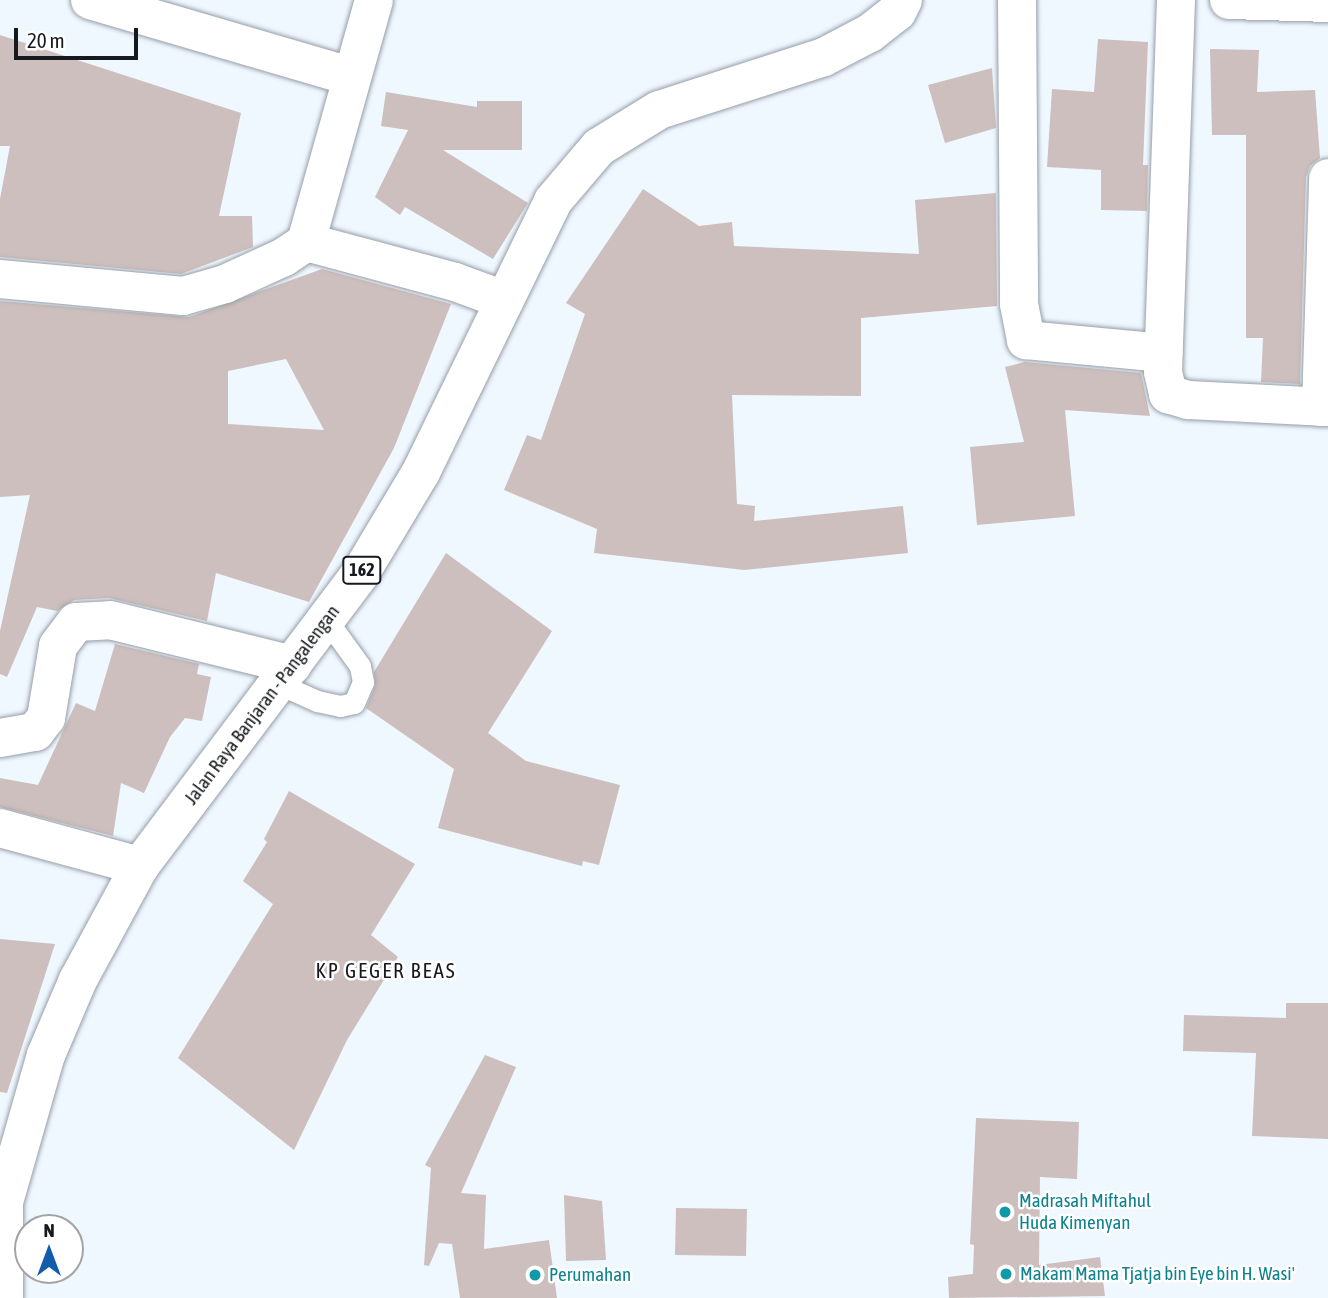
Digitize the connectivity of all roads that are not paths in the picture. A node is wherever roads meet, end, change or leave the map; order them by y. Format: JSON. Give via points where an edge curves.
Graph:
{"nodes":[{"id":1,"x":90,"y":0,"type":"edge"},
{"id":2,"x":374,"y":0,"type":"edge"},
{"id":3,"x":903,"y":0,"type":"edge"},
{"id":4,"x":1017,"y":0,"type":"edge"},
{"id":5,"x":1176,"y":0,"type":"edge"},
{"id":6,"x":1228,"y":0,"type":"edge"},
{"id":7,"x":1328,"y":3,"type":"edge"},
{"id":8,"x":350,"y":76,"type":"junction"},
{"id":9,"x":1328,"y":178,"type":"edge"},
{"id":10,"x":306,"y":242,"type":"junction"},
{"id":11,"x":0,"y":279,"type":"edge"},
{"id":12,"x":504,"y":300,"type":"junction"},
{"id":13,"x":1163,"y":353,"type":"junction"},
{"id":14,"x":1325,"y":407,"type":"edge"},
{"id":15,"x":326,"y":620,"type":"junction"},
{"id":16,"x":286,"y":674,"type":"junction"},
{"id":17,"x":0,"y":738,"type":"edge"},
{"id":18,"x":0,"y":828,"type":"edge"},
{"id":19,"x":140,"y":866,"type":"junction"},
{"id":20,"x":2,"y":1202,"type":"edge"},
{"id":21,"x":4,"y":1298,"type":"edge"}],
"edges":[{"from":1,"to":8,"type":"street"},
{"from":2,"to":8,"type":"street"},
{"from":3,"to":12,"type":"street","name":"Jalan Raya Banjaran - Pangalengan","number":"162","via":[[897,12],[870,33],[824,57],[659,110],[599,147],[553,201]]},
{"from":4,"to":13,"type":"street","via":[[1019,304],[1026,340]]},
{"from":5,"to":13,"type":"street"},
{"from":6,"to":7,"type":"street"},
{"from":8,"to":10,"type":"street"},
{"from":9,"to":14,"type":"street"},
{"from":10,"to":11,"type":"street","via":[[225,285],[183,296]]},
{"from":10,"to":12,"type":"street"},
{"from":12,"to":15,"type":"street","name":"Jalan Raya Banjaran - Pangalengan","number":"162","via":[[421,472],[360,575]]},
{"from":13,"to":14,"type":"street","via":[[1168,394],[1188,400]]},
{"from":15,"to":16,"type":"street","name":"Jalan Raya Banjaran - Pangalengan","number":"162"},
{"from":15,"to":16,"type":"lane","via":[[360,666],[363,682],[354,703],[340,706],[317,701]]},
{"from":16,"to":17,"type":"street","via":[[110,620],[76,622],[58,646],[46,718],[35,732]]},
{"from":16,"to":19,"type":"street","name":"Jalan Raya Banjaran - Pangalengan","number":"162"},
{"from":18,"to":19,"type":"street"},
{"from":19,"to":20,"type":"street","name":"Jalan Raya Banjaran - Pangalengan","number":"162","via":[[78,980],[46,1055]]},
{"from":20,"to":21,"type":"street","name":"Jalan Raya Banjaran - Pangalengan","number":"162"}]}
